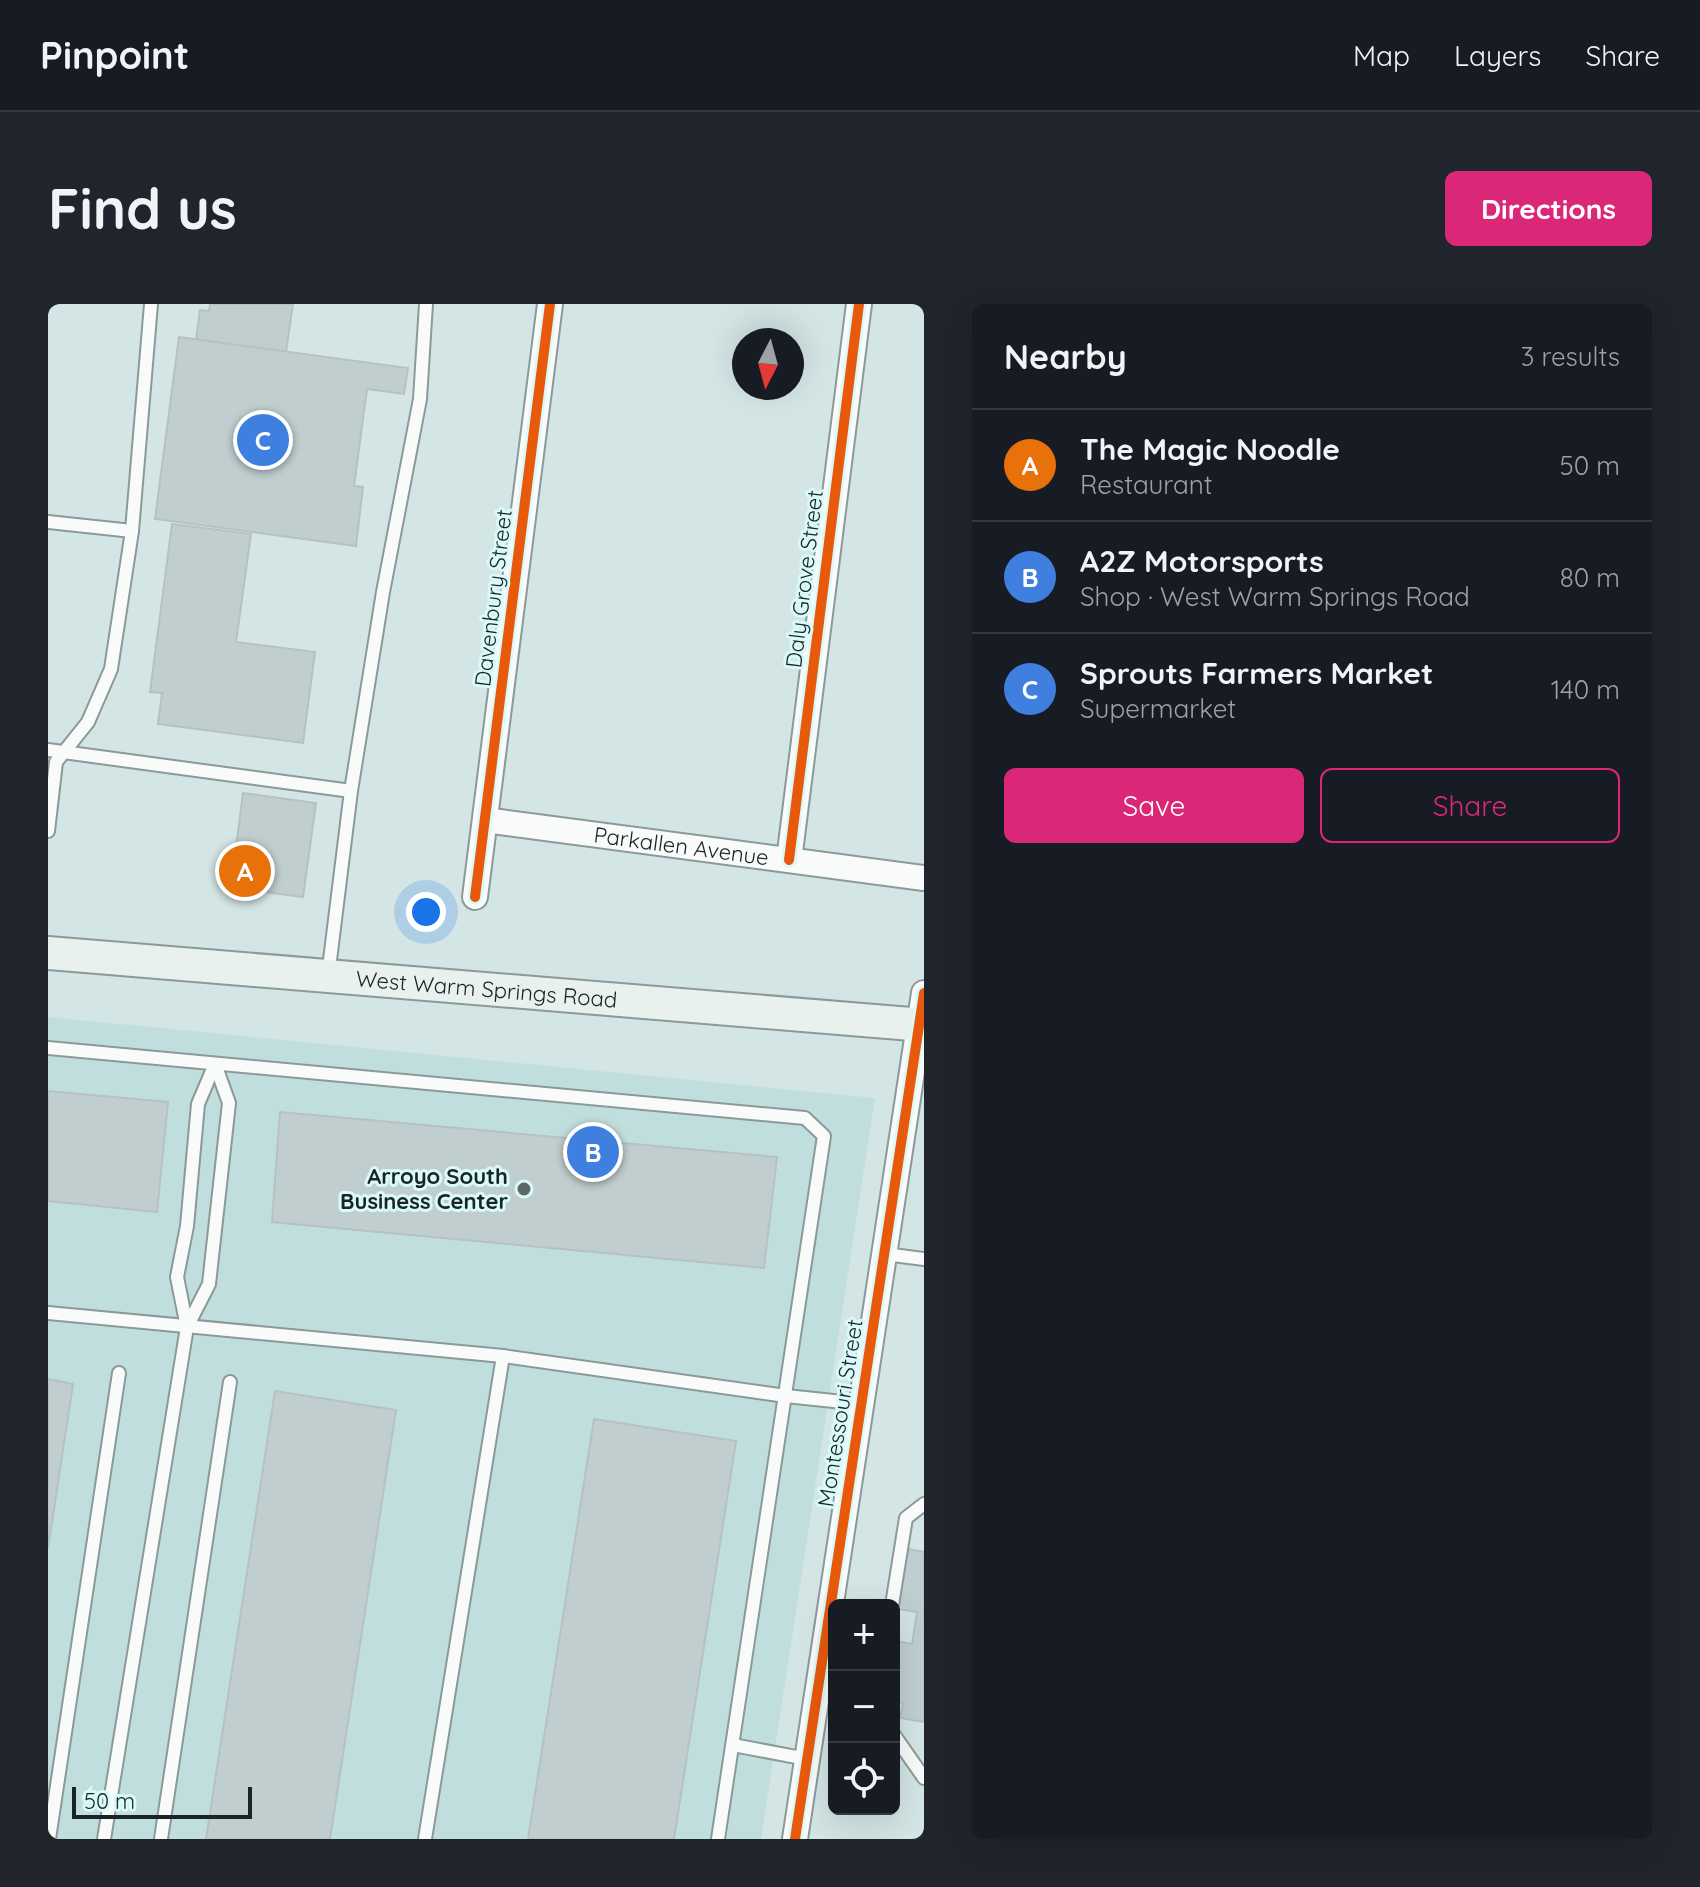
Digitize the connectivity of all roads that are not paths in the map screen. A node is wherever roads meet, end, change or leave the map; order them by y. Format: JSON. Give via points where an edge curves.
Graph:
{"nodes":[{"id":1,"x":151,"y":304,"type":"edge"},
{"id":2,"x":426,"y":304,"type":"edge"},
{"id":3,"x":550,"y":304,"type":"edge"},
{"id":4,"x":859,"y":304,"type":"edge"},
{"id":5,"x":48,"y":522,"type":"edge"},
{"id":6,"x":132,"y":531,"type":"junction"},
{"id":7,"x":48,"y":750,"type":"edge"},
{"id":8,"x":64,"y":752,"type":"junction"},
{"id":9,"x":351,"y":791,"type":"junction"},
{"id":10,"x":485,"y":820,"type":"junction"},
{"id":11,"x":48,"y":831,"type":"edge"},
{"id":12,"x":789,"y":860,"type":"junction"},
{"id":13,"x":924,"y":878,"type":"edge"},
{"id":14,"x":475,"y":897,"type":"dead end"},
{"id":15,"x":48,"y":953,"type":"edge"},
{"id":16,"x":328,"y":976,"type":"junction"},
{"id":17,"x":924,"y":993,"type":"edge"},
{"id":18,"x":922,"y":1025,"type":"edge"},
{"id":19,"x":48,"y":1048,"type":"edge"},
{"id":20,"x":215,"y":1064,"type":"junction"},
{"id":21,"x":885,"y":1254,"type":"junction"},
{"id":22,"x":924,"y":1259,"type":"edge"},
{"id":23,"x":48,"y":1313,"type":"edge"},
{"id":24,"x":187,"y":1327,"type":"junction"},
{"id":25,"x":503,"y":1356,"type":"junction"},
{"id":26,"x":119,"y":1373,"type":"dead end"},
{"id":27,"x":230,"y":1382,"type":"dead end"},
{"id":28,"x":786,"y":1396,"type":"junction"},
{"id":29,"x":862,"y":1404,"type":"junction"},
{"id":30,"x":924,"y":1504,"type":"edge"},
{"id":31,"x":893,"y":1599,"type":"edge"},
{"id":32,"x":900,"y":1743,"type":"edge"},
{"id":33,"x":733,"y":1745,"type":"junction"},
{"id":34,"x":807,"y":1759,"type":"junction"},
{"id":35,"x":924,"y":1778,"type":"edge"},
{"id":36,"x":49,"y":1839,"type":"edge"},
{"id":37,"x":104,"y":1839,"type":"edge"},
{"id":38,"x":161,"y":1839,"type":"edge"},
{"id":39,"x":425,"y":1839,"type":"edge"},
{"id":40,"x":718,"y":1839,"type":"edge"},
{"id":41,"x":795,"y":1839,"type":"edge"}],
"edges":[{"from":1,"to":6,"type":"lane"},
{"from":2,"to":9,"type":"lane","via":[[420,399]]},
{"from":3,"to":10,"type":"street","name":"Davenbury Street"},
{"from":4,"to":12,"type":"street","name":"Daly Grove Street"},
{"from":5,"to":6,"type":"lane"},
{"from":6,"to":8,"type":"lane","via":[[111,669],[88,722]]},
{"from":7,"to":8,"type":"lane"},
{"from":8,"to":9,"type":"lane"},
{"from":8,"to":11,"type":"lane","via":[[56,762]]},
{"from":9,"to":16,"type":"lane"},
{"from":10,"to":12,"type":"street","name":"Parkallen Avenue"},
{"from":10,"to":14,"type":"street","name":"Davenbury Street"},
{"from":12,"to":13,"type":"street","name":"Parkallen Avenue"},
{"from":15,"to":16,"type":"main road","name":"West Warm Springs Road"},
{"from":16,"to":18,"type":"main road","name":"West Warm Springs Road"},
{"from":17,"to":18,"type":"street","name":"Montessouri Street"},
{"from":18,"to":21,"type":"street","name":"Montessouri Street"},
{"from":19,"to":20,"type":"lane"},
{"from":20,"to":24,"type":"lane","via":[[198,1104],[177,1277]]},
{"from":20,"to":24,"type":"lane","via":[[229,1103],[209,1284]]},
{"from":20,"to":28,"type":"lane","via":[[805,1118],[824,1136]]},
{"from":21,"to":22,"type":"lane"},
{"from":21,"to":29,"type":"street","name":"Montessouri Street"},
{"from":23,"to":24,"type":"lane"},
{"from":24,"to":25,"type":"lane"},
{"from":24,"to":37,"type":"lane"},
{"from":25,"to":28,"type":"lane"},
{"from":25,"to":39,"type":"lane"},
{"from":26,"to":36,"type":"lane"},
{"from":27,"to":38,"type":"lane"},
{"from":28,"to":29,"type":"lane"},
{"from":28,"to":33,"type":"lane"},
{"from":29,"to":34,"type":"street","name":"Montessouri Street"},
{"from":30,"to":31,"type":"lane","via":[[906,1518]]},
{"from":32,"to":35,"type":"lane"},
{"from":33,"to":34,"type":"lane"},
{"from":33,"to":40,"type":"lane"},
{"from":34,"to":41,"type":"street","name":"Montessouri Street"}]}
